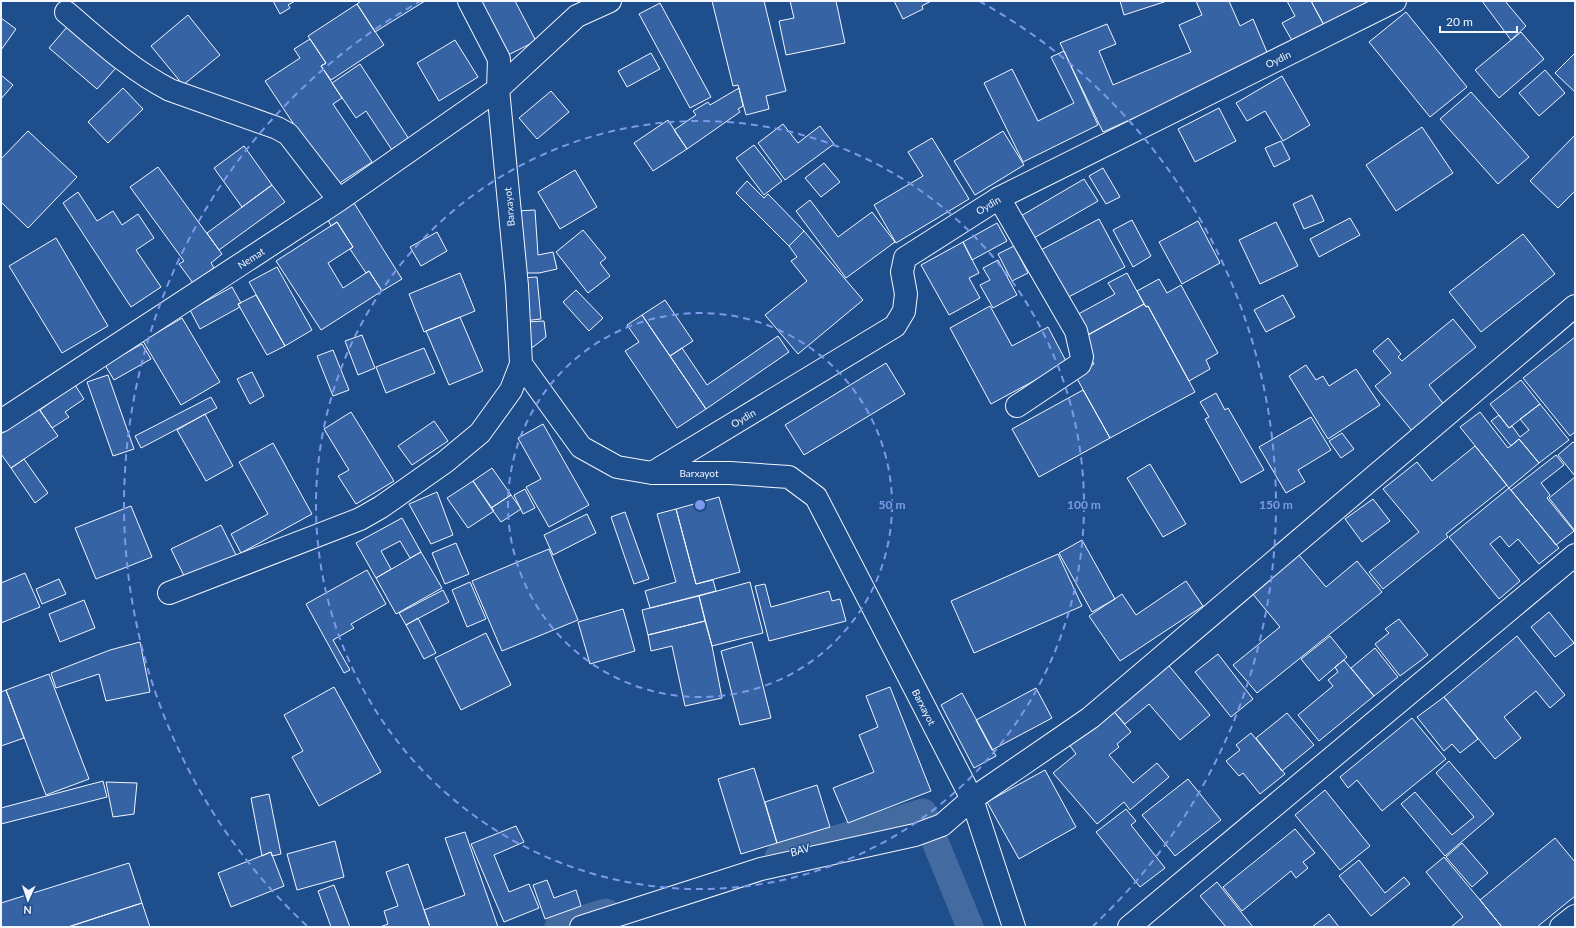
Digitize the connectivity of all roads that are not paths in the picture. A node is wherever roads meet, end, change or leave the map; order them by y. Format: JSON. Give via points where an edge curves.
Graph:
{"nodes":[{"id":1,"x":469,"y":1,"type":"edge"},
{"id":2,"x":610,"y":1,"type":"edge"},
{"id":3,"x":1395,"y":1,"type":"edge"},
{"id":4,"x":66,"y":12,"type":"dead end"},
{"id":5,"x":498,"y":89,"type":"junction"},
{"id":6,"x":999,"y":198,"type":"junction"},
{"id":7,"x":339,"y":200,"type":"junction"},
{"id":8,"x":1575,"y":306,"type":"edge"},
{"id":9,"x":521,"y":364,"type":"junction"},
{"id":10,"x":1017,"y":406,"type":"dead end"},
{"id":11,"x":1,"y":421,"type":"edge"},
{"id":12,"x":652,"y":473,"type":"junction"},
{"id":13,"x":1575,"y":555,"type":"edge"},
{"id":14,"x":169,"y":592,"type":"dead end"},
{"id":15,"x":972,"y":799,"type":"junction"},
{"id":16,"x":1575,"y":916,"type":"edge"},
{"id":17,"x":581,"y":927,"type":"edge"},
{"id":18,"x":1014,"y":927,"type":"edge"},
{"id":19,"x":1129,"y":927,"type":"edge"},
{"id":20,"x":1561,"y":927,"type":"edge"}],
"edges":[{"from":1,"to":5,"type":"street","name":"Barxayot","via":[[499,59]]},
{"from":2,"to":5,"type":"street","name":"Nemat","via":[[577,16]]},
{"from":3,"to":6,"type":"street","name":"Oydin"},
{"from":4,"to":7,"type":"street","via":[[154,82],[288,134]]},
{"from":5,"to":7,"type":"street","name":"Nemat"},
{"from":5,"to":9,"type":"street","name":"Barxayot","via":[[517,286]]},
{"from":6,"to":10,"type":"street","via":[[1076,331],[1082,357],[1080,364]]},
{"from":6,"to":12,"type":"street","name":"Oydin","via":[[905,258],[902,272],[906,294],[904,311],[895,326]]},
{"from":7,"to":11,"type":"street","name":"Nemat"},
{"from":8,"to":15,"type":"street","via":[[1090,718]]},
{"from":9,"to":12,"type":"street","name":"Barxayot","via":[[581,447],[617,467]]},
{"from":9,"to":14,"type":"street","via":[[511,390],[480,433],[445,462],[381,507],[360,519]]},
{"from":12,"to":15,"type":"street","name":"Barxayot","via":[[730,473],[789,477],[816,497]]},
{"from":13,"to":19,"type":"street"},
{"from":15,"to":17,"type":"street","via":[[942,824],[915,835],[761,869]]},
{"from":15,"to":18,"type":"street","name":"Barxayot"},
{"from":16,"to":20,"type":"street"}]}
